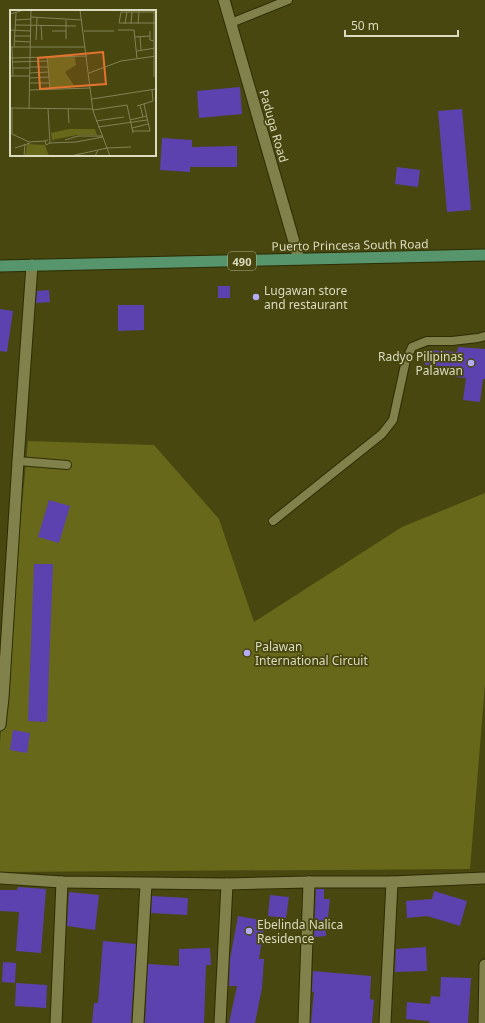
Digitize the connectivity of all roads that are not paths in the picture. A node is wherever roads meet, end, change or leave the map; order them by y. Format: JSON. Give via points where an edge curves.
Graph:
{"nodes":[{"id":1,"x":224,"y":0,"type":"edge"},
{"id":2,"x":288,"y":0,"type":"edge"},
{"id":3,"x":231,"y":23,"type":"junction"},
{"id":4,"x":485,"y":255,"type":"edge"},
{"id":5,"x":299,"y":259,"type":"junction"},
{"id":6,"x":0,"y":266,"type":"edge"},
{"id":7,"x":32,"y":266,"type":"junction"},
{"id":8,"x":485,"y":336,"type":"edge"},
{"id":9,"x":18,"y":461,"type":"junction"},
{"id":10,"x":67,"y":465,"type":"dead end"},
{"id":11,"x":273,"y":522,"type":"dead end"},
{"id":12,"x":0,"y":725,"type":"edge"},
{"id":13,"x":0,"y":878,"type":"edge"},
{"id":14,"x":485,"y":878,"type":"edge"},
{"id":15,"x":62,"y":882,"type":"junction"},
{"id":16,"x":309,"y":882,"type":"junction"},
{"id":17,"x":392,"y":882,"type":"junction"},
{"id":18,"x":146,"y":884,"type":"junction"},
{"id":19,"x":227,"y":884,"type":"junction"},
{"id":20,"x":485,"y":965,"type":"edge"},
{"id":21,"x":56,"y":1023,"type":"edge"},
{"id":22,"x":138,"y":1023,"type":"edge"},
{"id":23,"x":220,"y":1023,"type":"edge"},
{"id":24,"x":304,"y":1023,"type":"edge"},
{"id":25,"x":385,"y":1023,"type":"edge"},
{"id":26,"x":484,"y":1023,"type":"edge"}],
"edges":[{"from":1,"to":3,"type":"street","name":"Paduga Road"},
{"from":2,"to":3,"type":"lane"},
{"from":3,"to":5,"type":"street","name":"Paduga Road"},
{"from":4,"to":5,"type":"main road","name":"Puerto Princesa South Road","number":"490"},
{"from":5,"to":7,"type":"main road","name":"Puerto Princesa South Road","number":"490"},
{"from":6,"to":7,"type":"main road","name":"Puerto Princesa South Road","number":"490"},
{"from":7,"to":9,"type":"street"},
{"from":8,"to":11,"type":"lane","via":[[452,341],[427,341],[412,347],[406,360],[393,420],[382,434]]},
{"from":9,"to":10,"type":"lane"},
{"from":9,"to":12,"type":"street"},
{"from":13,"to":15,"type":"street"},
{"from":14,"to":17,"type":"street"},
{"from":15,"to":18,"type":"street"},
{"from":15,"to":21,"type":"street"},
{"from":16,"to":17,"type":"street"},
{"from":16,"to":19,"type":"street"},
{"from":16,"to":24,"type":"street"},
{"from":17,"to":25,"type":"street"},
{"from":18,"to":19,"type":"street"},
{"from":18,"to":22,"type":"street"},
{"from":19,"to":23,"type":"street"},
{"from":20,"to":26,"type":"street"}]}
